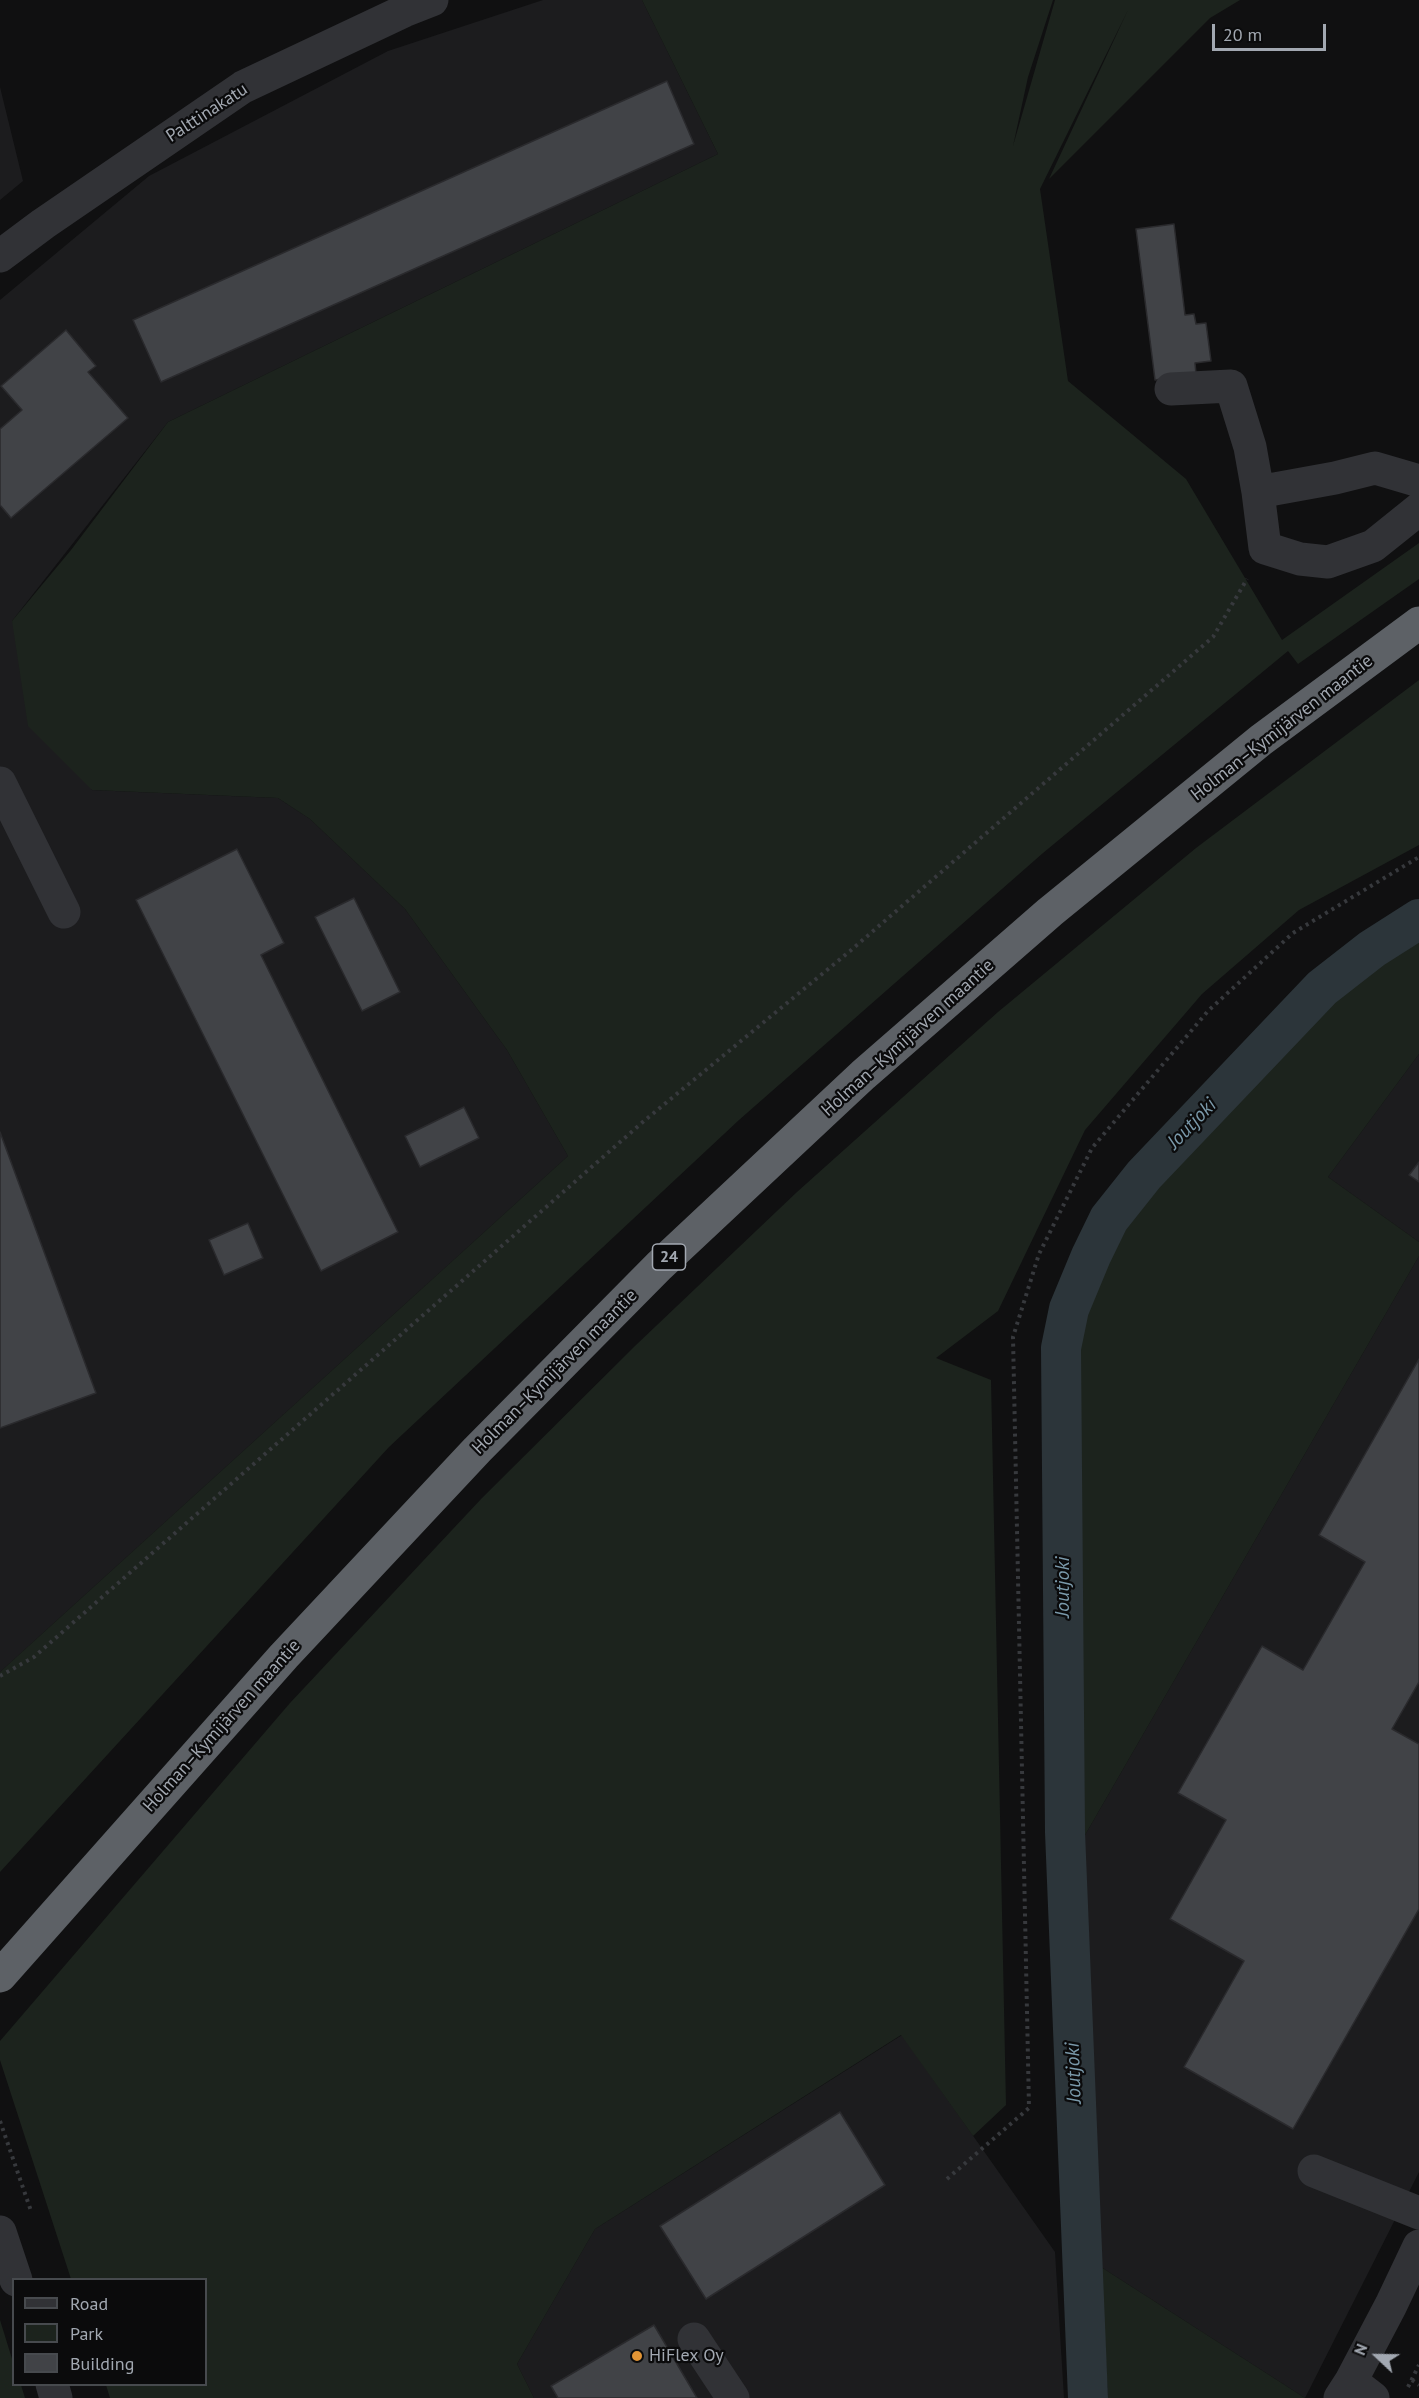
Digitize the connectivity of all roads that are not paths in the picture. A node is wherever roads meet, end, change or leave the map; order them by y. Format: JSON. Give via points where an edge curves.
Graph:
{"nodes":[{"id":1,"x":432,"y":0,"type":"edge"},
{"id":2,"x":0,"y":256,"type":"edge"},
{"id":3,"x":1171,"y":389,"type":"dead end"},
{"id":4,"x":1419,"y":481,"type":"edge"},
{"id":5,"x":1258,"y":492,"type":"junction"},
{"id":6,"x":1419,"y":509,"type":"edge"},
{"id":7,"x":1419,"y":623,"type":"edge"},
{"id":8,"x":0,"y":783,"type":"edge"},
{"id":9,"x":64,"y":912,"type":"dead end"},
{"id":10,"x":0,"y":1976,"type":"edge"},
{"id":11,"x":1314,"y":2171,"type":"dead end"},
{"id":12,"x":1419,"y":2213,"type":"edge"},
{"id":13,"x":0,"y":2232,"type":"edge"},
{"id":14,"x":1419,"y":2246,"type":"edge"},
{"id":15,"x":15,"y":2278,"type":"edge"},
{"id":16,"x":694,"y":2339,"type":"dead end"},
{"id":17,"x":1355,"y":2392,"type":"edge"},
{"id":18,"x":733,"y":2398,"type":"edge"}],
"edges":[{"from":1,"to":2,"type":"street","name":"Palttinakatu","via":[[243,87]]},
{"from":3,"to":5,"type":"street","via":[[1231,386],[1250,447]]},
{"from":4,"to":5,"type":"street","via":[[1376,468]]},
{"from":5,"to":6,"type":"street","via":[[1265,548],[1300,559],[1328,562],[1373,546]]},
{"from":7,"to":10,"type":"highway","name":"Holman–Kymijärven maantie","number":"24","via":[[1261,740],[1050,912],[864,1075],[659,1266],[477,1450],[284,1656]]},
{"from":8,"to":9,"type":"street"},
{"from":11,"to":12,"type":"street"},
{"from":13,"to":15,"type":"street"},
{"from":14,"to":17,"type":"street"},
{"from":16,"to":18,"type":"street"}]}
